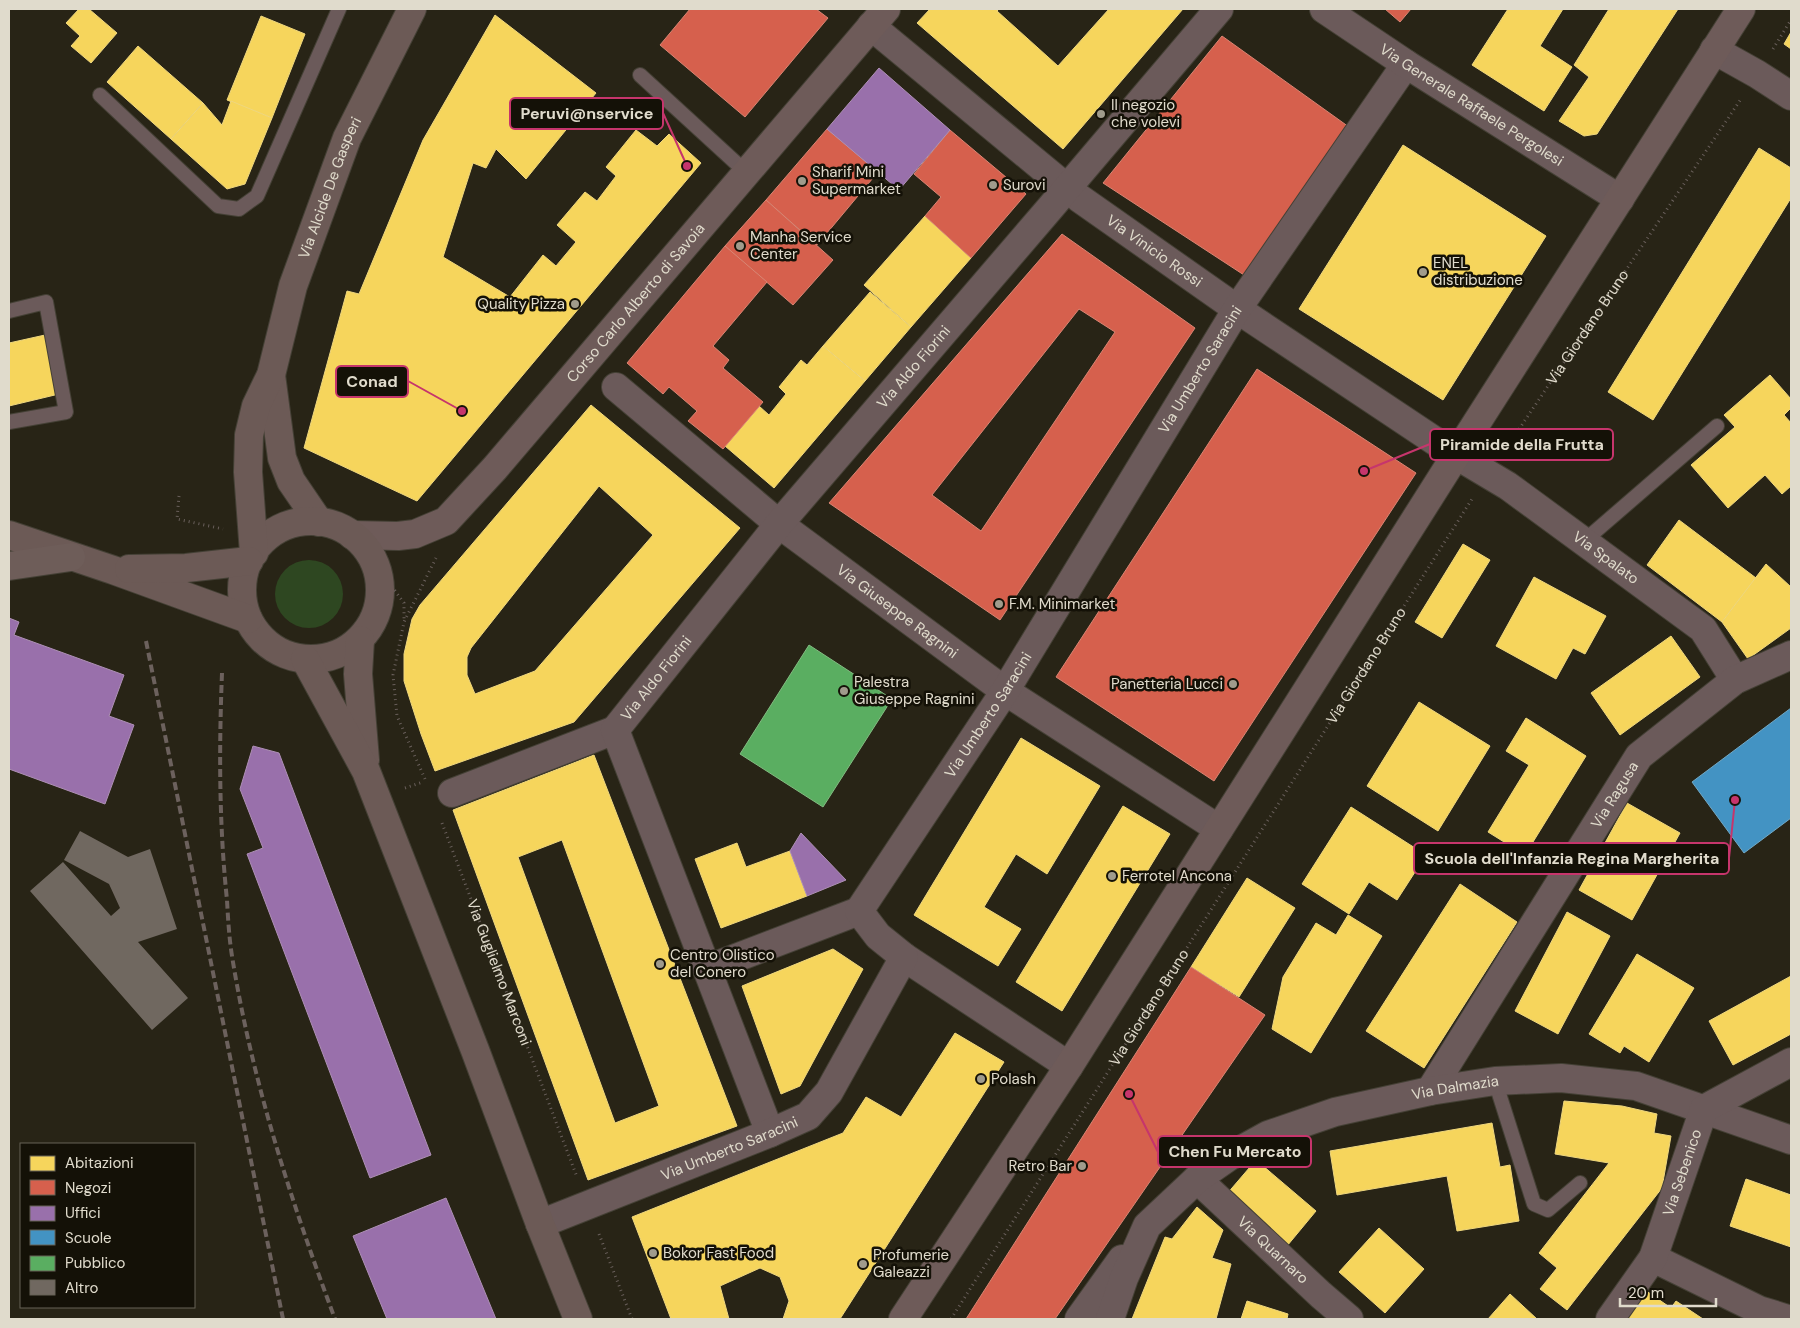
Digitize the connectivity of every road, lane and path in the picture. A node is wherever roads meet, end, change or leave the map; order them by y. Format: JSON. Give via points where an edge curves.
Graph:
{"nodes":[{"id":1,"x":339,"y":9,"type":"edge"},
{"id":2,"x":412,"y":9,"type":"edge"},
{"id":3,"x":1219,"y":9,"type":"edge"},
{"id":4,"x":1324,"y":9,"type":"edge"},
{"id":5,"x":1741,"y":9,"type":"edge"},
{"id":6,"x":874,"y":16,"type":"edge"},
{"id":7,"x":1791,"y":20,"type":"edge"},
{"id":8,"x":1714,"y":50,"type":"junction"},
{"id":9,"x":1406,"y":64,"type":"junction"},
{"id":10,"x":1757,"y":74,"type":"junction"},
{"id":11,"x":640,"y":75,"type":"dead end"},
{"id":12,"x":100,"y":95,"type":"dead end"},
{"id":13,"x":1791,"y":96,"type":"edge"},
{"id":14,"x":747,"y":173,"type":"junction"},
{"id":15,"x":1066,"y":188,"type":"junction"},
{"id":16,"x":1620,"y":199,"type":"junction"},
{"id":17,"x":1237,"y":309,"type":"junction"},
{"id":18,"x":9,"y":311,"type":"edge"},
{"id":19,"x":271,"y":376,"type":"junction"},
{"id":20,"x":616,"y":387,"type":"dead end"},
{"id":21,"x":9,"y":422,"type":"edge"},
{"id":22,"x":1717,"y":426,"type":"dead end"},
{"id":23,"x":1456,"y":455,"type":"junction"},
{"id":24,"x":1488,"y":475,"type":"junction"},
{"id":25,"x":179,"y":496,"type":"dead end"},
{"id":26,"x":319,"y":522,"type":"junction"},
{"id":27,"x":779,"y":524,"type":"junction"},
{"id":28,"x":223,"y":529,"type":"dead end"},
{"id":29,"x":9,"y":535,"type":"edge"},
{"id":30,"x":352,"y":535,"type":"junction"},
{"id":31,"x":1583,"y":542,"type":"junction"},
{"id":32,"x":439,"y":552,"type":"dead end"},
{"id":33,"x":71,"y":557,"type":"junction"},
{"id":34,"x":251,"y":557,"type":"junction"},
{"id":35,"x":374,"y":562,"type":"junction"},
{"id":36,"x":9,"y":566,"type":"edge"},
{"id":37,"x":113,"y":570,"type":"junction"},
{"id":38,"x":248,"y":619,"type":"junction"},
{"id":39,"x":404,"y":622,"type":"junction"},
{"id":40,"x":360,"y":640,"type":"junction"},
{"id":41,"x":1791,"y":655,"type":"edge"},
{"id":42,"x":305,"y":659,"type":"junction"},
{"id":43,"x":1735,"y":680,"type":"junction"},
{"id":44,"x":1005,"y":690,"type":"junction"},
{"id":45,"x":615,"y":730,"type":"junction"},
{"id":46,"x":366,"y":771,"type":"junction"},
{"id":47,"x":426,"y":781,"type":"dead end"},
{"id":48,"x":452,"y":792,"type":"dead end"},
{"id":49,"x":440,"y":818,"type":"dead end"},
{"id":50,"x":1219,"y":829,"type":"junction"},
{"id":51,"x":859,"y":911,"type":"junction"},
{"id":52,"x":904,"y":957,"type":"junction"},
{"id":53,"x":707,"y":969,"type":"junction"},
{"id":54,"x":1791,"y":1062,"type":"edge"},
{"id":55,"x":1069,"y":1066,"type":"junction"},
{"id":56,"x":1495,"y":1081,"type":"junction"},
{"id":57,"x":1430,"y":1091,"type":"junction"},
{"id":58,"x":1704,"y":1109,"type":"junction"},
{"id":59,"x":770,"y":1133,"type":"junction"},
{"id":60,"x":1791,"y":1140,"type":"edge"},
{"id":61,"x":1196,"y":1179,"type":"junction"},
{"id":62,"x":1580,"y":1183,"type":"dead end"},
{"id":63,"x":587,"y":1205,"type":"junction"},
{"id":64,"x":540,"y":1224,"type":"junction"},
{"id":65,"x":1147,"y":1226,"type":"junction"},
{"id":66,"x":1653,"y":1258,"type":"junction"},
{"id":67,"x":578,"y":1319,"type":"edge"},
{"id":68,"x":632,"y":1319,"type":"edge"},
{"id":69,"x":903,"y":1319,"type":"edge"},
{"id":70,"x":951,"y":1319,"type":"edge"},
{"id":71,"x":1079,"y":1319,"type":"edge"},
{"id":72,"x":1110,"y":1319,"type":"edge"},
{"id":73,"x":1350,"y":1319,"type":"edge"},
{"id":74,"x":1610,"y":1319,"type":"edge"},
{"id":75,"x":1788,"y":1319,"type":"edge"}],
"edges":[{"from":1,"to":12,"type":"lane","via":[[257,196],[239,209],[218,206]]},
{"from":2,"to":19,"type":"main road","name":"Via Alcide De Gasperi","via":[[347,138],[293,286]]},
{"from":3,"to":15,"type":"street","name":"Via Aldo Fiorini"},
{"from":4,"to":9,"type":"street","name":"Via Generale Raffaele Pergolesi"},
{"from":5,"to":8,"type":"main road"},
{"from":6,"to":14,"type":"main road","name":"Corso Carlo Alberto di Savoia"},
{"from":6,"to":15,"type":"street","name":"Via Vinicio Rossi"},
{"from":7,"to":10,"type":"path","name":"Via Giordano Bruno"},
{"from":8,"to":10,"type":"street"},
{"from":8,"to":16,"type":"main road"},
{"from":9,"to":16,"type":"street","name":"Via Generale Raffaele Pergolesi"},
{"from":9,"to":17,"type":"street","name":"Via Umberto Saracini"},
{"from":10,"to":13,"type":"street"},
{"from":10,"to":24,"type":"path","name":"Via Giordano Bruno"},
{"from":11,"to":14,"type":"lane"},
{"from":14,"to":30,"type":"main road","name":"Corso Carlo Alberto di Savoia","via":[[446,521],[415,534]]},
{"from":15,"to":17,"type":"street","name":"Via Vinicio Rossi"},
{"from":15,"to":27,"type":"street","name":"Via Aldo Fiorini"},
{"from":16,"to":23,"type":"main road"},
{"from":17,"to":23,"type":"street","name":"Via Vinicio Rossi"},
{"from":17,"to":44,"type":"street","name":"Via Umberto Saracini"},
{"from":18,"to":21,"type":"lane","via":[[46,302],[66,412]]},
{"from":19,"to":26,"type":"main road","name":"Via Alcide De Gasperi","via":[[282,458],[291,481]]},
{"from":19,"to":34,"type":"main road","name":"Via Alcide De Gasperi","via":[[256,406],[248,435]]},
{"from":20,"to":27,"type":"street","name":"Via Giuseppe Ragnini"},
{"from":22,"to":31,"type":"lane"},
{"from":23,"to":24,"type":"street","name":"Via Spalato"},
{"from":23,"to":50,"type":"main road"},
{"from":24,"to":31,"type":"street","name":"Via Spalato","via":[[1508,486]]},
{"from":24,"to":70,"type":"path","name":"Via Giordano Bruno"},
{"from":25,"to":28,"type":"path","via":[[177,519]]},
{"from":26,"to":30,"type":"main road","via":[[336,526]]},
{"from":26,"to":34,"type":"main road","via":[[289,525],[275,532]]},
{"from":27,"to":44,"type":"street","name":"Via Giuseppe Ragnini"},
{"from":27,"to":45,"type":"street","name":"Via Aldo Fiorini"},
{"from":29,"to":33,"type":"main road"},
{"from":30,"to":35,"type":"main road"},
{"from":31,"to":43,"type":"street","name":"Via Spalato","via":[[1702,629]]},
{"from":32,"to":39,"type":"path"},
{"from":33,"to":36,"type":"highway"},
{"from":33,"to":37,"type":"main road"},
{"from":34,"to":37,"type":"main road","via":[[186,568]]},
{"from":34,"to":38,"type":"main road","via":[[244,575],[243,590]]},
{"from":35,"to":39,"type":"path","via":[[404,603]]},
{"from":35,"to":40,"type":"main road","via":[[379,582],[379,603],[369,629]]},
{"from":37,"to":38,"type":"main road"},
{"from":38,"to":42,"type":"main road","via":[[270,645]]},
{"from":39,"to":47,"type":"path","via":[[393,675],[397,716]]},
{"from":40,"to":42,"type":"main road","via":[[335,655]]},
{"from":40,"to":46,"type":"main road","via":[[358,674]]},
{"from":41,"to":43,"type":"street","name":"Via Ragusa"},
{"from":42,"to":46,"type":"main road"},
{"from":43,"to":57,"type":"street","name":"Via Ragusa","via":[[1639,756]]},
{"from":44,"to":50,"type":"street","name":"Via Giuseppe Ragnini"},
{"from":44,"to":51,"type":"street","name":"Via Umberto Saracini"},
{"from":45,"to":48,"type":"street","name":"Via Aldo Fiorini"},
{"from":45,"to":53,"type":"street","name":"Via Aldo Fiorini"},
{"from":46,"to":64,"type":"main road"},
{"from":49,"to":63,"type":"path","name":"Via Guglielmo Marconi"},
{"from":50,"to":55,"type":"main road"},
{"from":51,"to":52,"type":"street","via":[[878,936]]},
{"from":51,"to":53,"type":"street"},
{"from":52,"to":55,"type":"street"},
{"from":52,"to":59,"type":"street","name":"Via Umberto Saracini","via":[[830,1092],[808,1116]]},
{"from":53,"to":59,"type":"street","name":"Via Aldo Fiorini"},
{"from":54,"to":58,"type":"street","name":"Via Sebenico"},
{"from":55,"to":69,"type":"main road"},
{"from":56,"to":57,"type":"street","name":"Via Dalmazia"},
{"from":56,"to":58,"type":"street","name":"Via Dalmazia","via":[[1561,1078],[1636,1086]]},
{"from":56,"to":62,"type":"lane","via":[[1534,1204],[1548,1210]]},
{"from":57,"to":61,"type":"street","name":"Via Dalmazia","via":[[1335,1112],[1268,1135]]},
{"from":58,"to":60,"type":"street","name":"Via Dalmazia"},
{"from":58,"to":66,"type":"street","name":"Via Sebenico"},
{"from":59,"to":63,"type":"street","name":"Via Umberto Saracini"},
{"from":61,"to":65,"type":"street","name":"Via Dalmazia"},
{"from":61,"to":73,"type":"street","name":"Via Quarnaro"},
{"from":63,"to":64,"type":"street","name":"Via Umberto Saracini"},
{"from":63,"to":68,"type":"path","name":"Via Guglielmo Marconi"},
{"from":64,"to":67,"type":"main road"},
{"from":65,"to":71,"type":"street","name":"Via Dalmazia"},
{"from":65,"to":72,"type":"street","name":"Via Dalmazia"},
{"from":66,"to":74,"type":"street","name":"Via Sebenico"},
{"from":66,"to":75,"type":"street","via":[[1759,1310]]}]}
